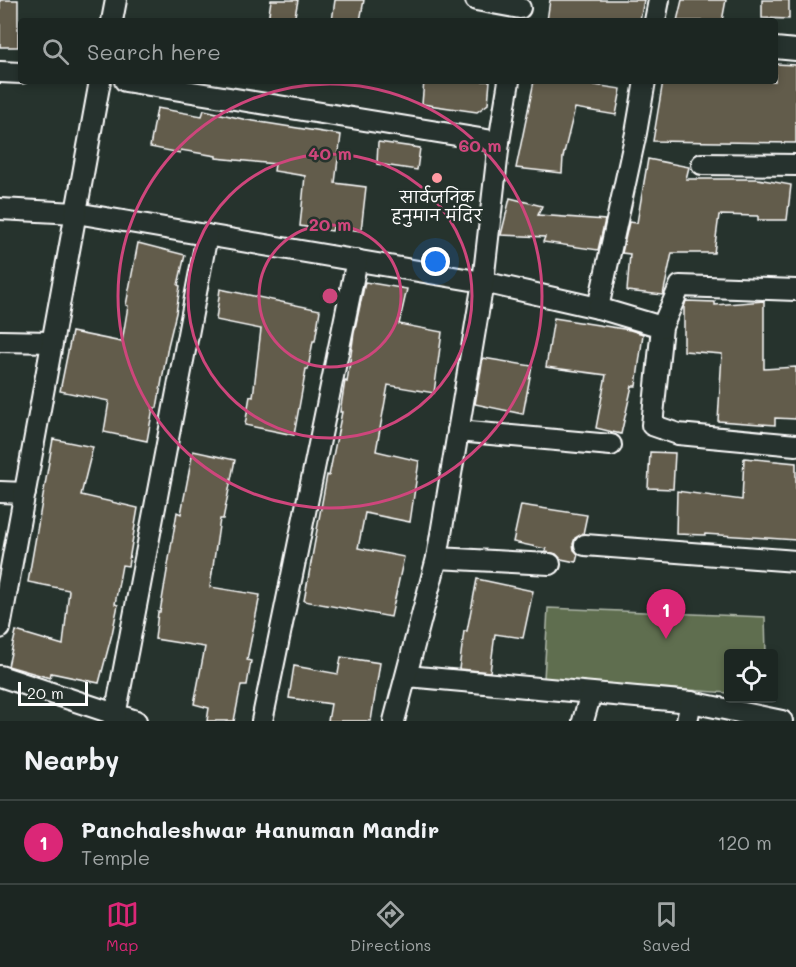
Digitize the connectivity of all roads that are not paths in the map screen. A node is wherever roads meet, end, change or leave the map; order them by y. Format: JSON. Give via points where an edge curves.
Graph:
{"nodes":[{"id":1,"x":116,"y":0,"type":"edge"},
{"id":2,"x":476,"y":0,"type":"edge"},
{"id":3,"x":659,"y":0,"type":"edge"},
{"id":4,"x":520,"y":10,"type":"edge"},
{"id":5,"x":113,"y":18,"type":"edge"},
{"id":6,"x":656,"y":18,"type":"edge"},
{"id":7,"x":778,"y":48,"type":"edge"},
{"id":8,"x":796,"y":50,"type":"edge"},
{"id":9,"x":0,"y":72,"type":"edge"},
{"id":10,"x":18,"y":73,"type":"edge"},
{"id":11,"x":99,"y":84,"type":"edge"},
{"id":12,"x":143,"y":84,"type":"edge"},
{"id":13,"x":509,"y":84,"type":"edge"},
{"id":14,"x":644,"y":84,"type":"edge"},
{"id":15,"x":499,"y":142,"type":"junction"},
{"id":16,"x":702,"y":164,"type":"dead end"},
{"id":17,"x":796,"y":165,"type":"edge"},
{"id":18,"x":0,"y":209,"type":"edge"},
{"id":19,"x":76,"y":213,"type":"junction"},
{"id":20,"x":207,"y":235,"type":"junction"},
{"id":21,"x":357,"y":260,"type":"junction"},
{"id":22,"x":483,"y":282,"type":"junction"},
{"id":23,"x":796,"y":290,"type":"edge"},
{"id":24,"x":598,"y":308,"type":"junction"},
{"id":25,"x":662,"y":327,"type":"junction"},
{"id":26,"x":0,"y":341,"type":"edge"},
{"id":27,"x":52,"y":342,"type":"junction"},
{"id":28,"x":458,"y":431,"type":"junction"},
{"id":29,"x":611,"y":445,"type":"dead end"},
{"id":30,"x":796,"y":445,"type":"edge"},
{"id":31,"x":0,"y":492,"type":"edge"},
{"id":32,"x":24,"y":493,"type":"junction"},
{"id":33,"x":585,"y":545,"type":"dead end"},
{"id":34,"x":437,"y":558,"type":"junction"},
{"id":35,"x":796,"y":561,"type":"edge"},
{"id":36,"x":550,"y":564,"type":"dead end"},
{"id":37,"x":0,"y":628,"type":"edge"},
{"id":38,"x":0,"y":676,"type":"edge"},
{"id":39,"x":406,"y":676,"type":"junction"},
{"id":40,"x":591,"y":693,"type":"junction"},
{"id":41,"x":689,"y":712,"type":"edge"},
{"id":42,"x":115,"y":718,"type":"edge"},
{"id":43,"x":136,"y":721,"type":"edge"},
{"id":44,"x":262,"y":721,"type":"edge"},
{"id":45,"x":394,"y":721,"type":"edge"},
{"id":46,"x":583,"y":721,"type":"edge"},
{"id":47,"x":782,"y":721,"type":"edge"}],
"edges":[{"from":1,"to":5,"type":"street"},
{"from":2,"to":4,"type":"street"},
{"from":3,"to":6,"type":"street"},
{"from":7,"to":8,"type":"street"},
{"from":9,"to":10,"type":"street"},
{"from":11,"to":19,"type":"street"},
{"from":12,"to":15,"type":"street"},
{"from":13,"to":15,"type":"street"},
{"from":14,"to":24,"type":"street"},
{"from":15,"to":22,"type":"street"},
{"from":16,"to":17,"type":"street"},
{"from":18,"to":19,"type":"street"},
{"from":19,"to":20,"type":"street"},
{"from":19,"to":27,"type":"street"},
{"from":20,"to":21,"type":"street"},
{"from":20,"to":42,"type":"street"},
{"from":21,"to":22,"type":"street"},
{"from":21,"to":44,"type":"street"},
{"from":22,"to":24,"type":"street"},
{"from":22,"to":28,"type":"street"},
{"from":23,"to":25,"type":"street","via":[[680,286]]},
{"from":24,"to":25,"type":"street"},
{"from":25,"to":30,"type":"street","via":[[652,425],[678,434]]},
{"from":26,"to":27,"type":"street"},
{"from":27,"to":32,"type":"street"},
{"from":28,"to":29,"type":"street"},
{"from":28,"to":34,"type":"street"},
{"from":31,"to":32,"type":"street"},
{"from":32,"to":37,"type":"street"},
{"from":33,"to":35,"type":"street"},
{"from":34,"to":36,"type":"street"},
{"from":34,"to":39,"type":"street"},
{"from":38,"to":42,"type":"street"},
{"from":39,"to":40,"type":"street"},
{"from":39,"to":45,"type":"street"},
{"from":40,"to":41,"type":"street"},
{"from":40,"to":46,"type":"street"},
{"from":41,"to":47,"type":"street"},
{"from":42,"to":43,"type":"street"}]}
